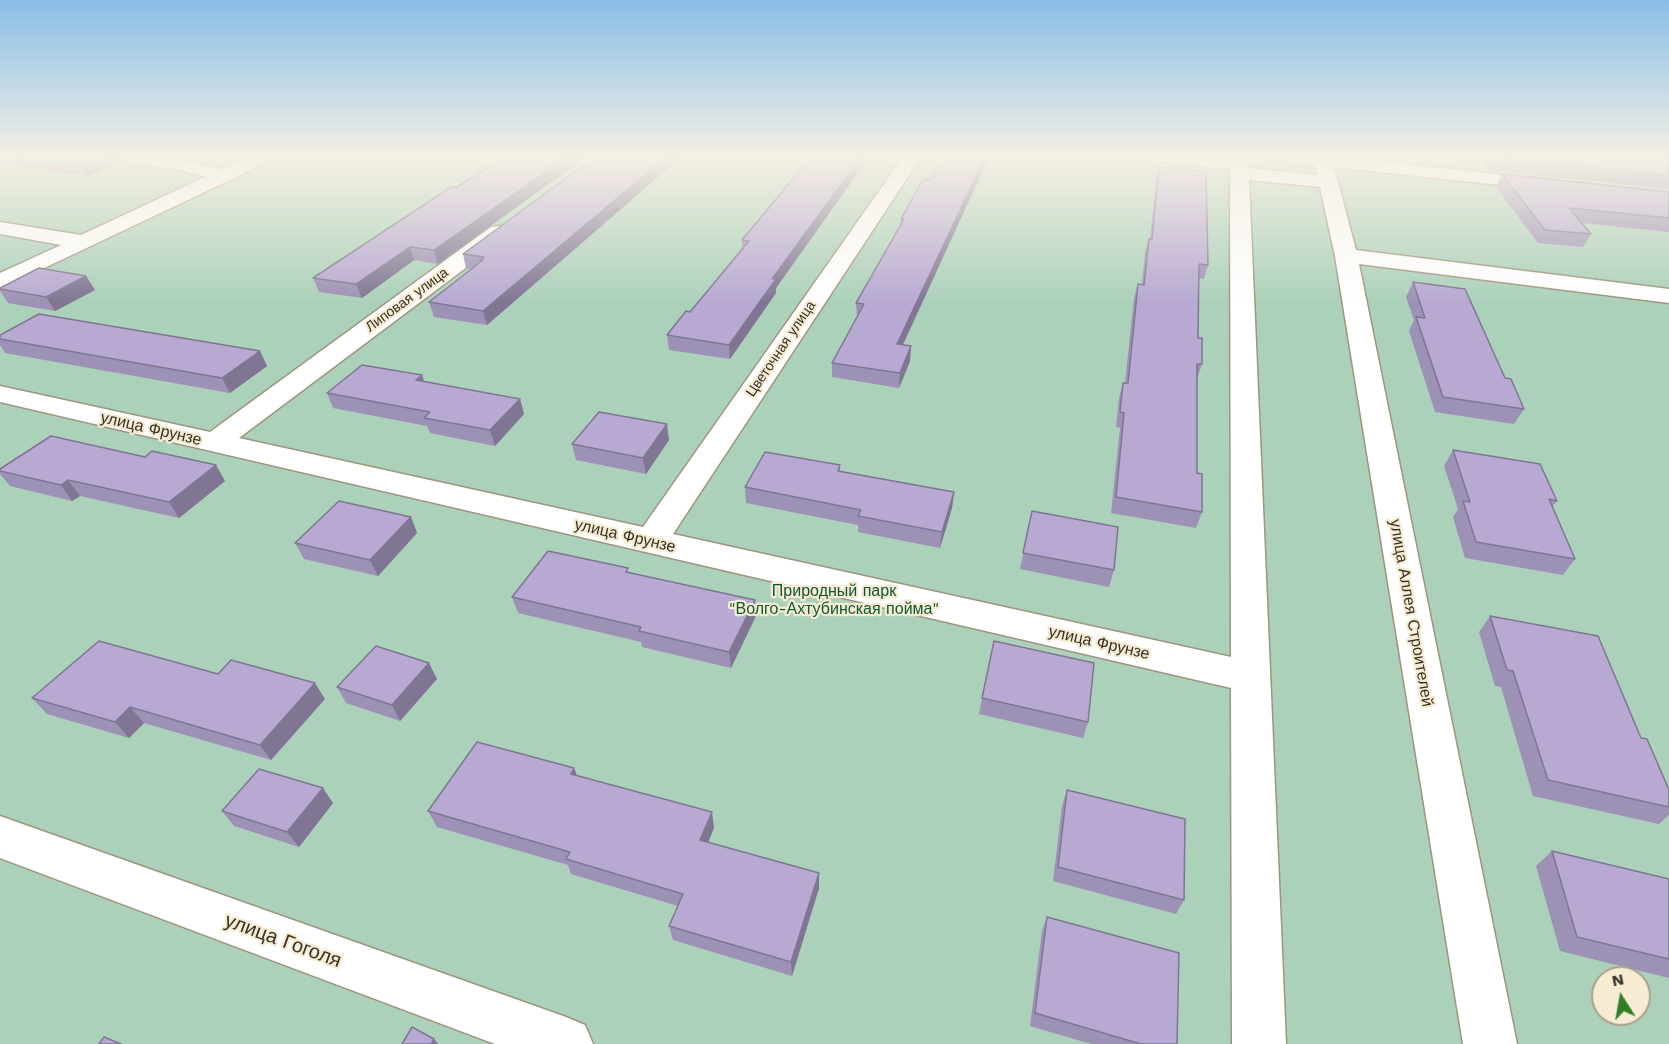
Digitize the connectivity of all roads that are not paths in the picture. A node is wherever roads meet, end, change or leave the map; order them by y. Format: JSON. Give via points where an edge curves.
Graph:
{"nodes":[{"id":1,"x":160,"y":206,"type":"edge"},
{"id":2,"x":879,"y":206,"type":"edge"},
{"id":3,"x":1240,"y":206,"type":"edge"},
{"id":4,"x":1334,"y":206,"type":"edge"},
{"id":5,"x":516,"y":219,"type":"edge"},
{"id":6,"x":0,"y":228,"type":"edge"},
{"id":7,"x":84,"y":242,"type":"junction"},
{"id":8,"x":1346,"y":256,"type":"junction"},
{"id":9,"x":0,"y":282,"type":"edge"},
{"id":10,"x":1669,"y":296,"type":"edge"},
{"id":11,"x":0,"y":394,"type":"edge"},
{"id":12,"x":214,"y":443,"type":"junction"},
{"id":13,"x":650,"y":542,"type":"junction"},
{"id":14,"x":1250,"y":677,"type":"junction"},
{"id":15,"x":0,"y":837,"type":"edge"},
{"id":16,"x":566,"y":1044,"type":"edge"},
{"id":17,"x":1258,"y":1044,"type":"edge"},
{"id":18,"x":1490,"y":1044,"type":"edge"}],
"edges":[{"from":1,"to":7,"type":"street"},
{"from":2,"to":13,"type":"street","name":"Цветочная улица"},
{"from":3,"to":14,"type":"street"},
{"from":4,"to":8,"type":"street","name":"улица Аллея Строителей"},
{"from":5,"to":12,"type":"street","name":"Липовая улица"},
{"from":6,"to":7,"type":"street"},
{"from":7,"to":9,"type":"street"},
{"from":8,"to":10,"type":"street"},
{"from":8,"to":18,"type":"street","name":"улица Аллея Строителей"},
{"from":11,"to":12,"type":"street","name":"улица Фрунзе"},
{"from":12,"to":13,"type":"street","name":"улица Фрунзе"},
{"from":13,"to":14,"type":"street","name":"улица Фрунзе"},
{"from":14,"to":17,"type":"street"},
{"from":15,"to":16,"type":"street","name":"улица Гоголя"}]}
